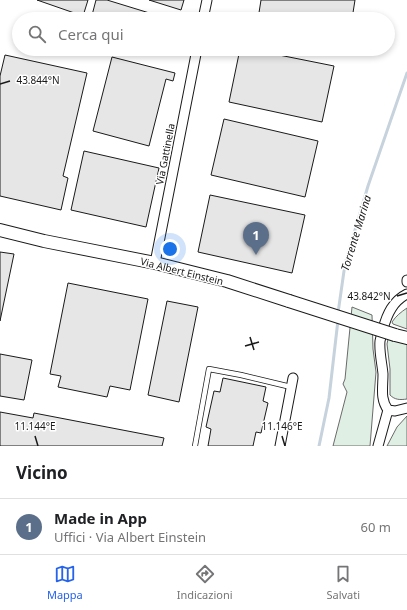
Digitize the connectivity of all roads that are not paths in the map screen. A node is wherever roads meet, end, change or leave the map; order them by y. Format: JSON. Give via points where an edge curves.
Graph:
{"nodes":[{"id":1,"x":207,"y":0,"type":"edge"},
{"id":2,"x":204,"y":12,"type":"edge"},
{"id":3,"x":196,"y":56,"type":"edge"},
{"id":4,"x":0,"y":230,"type":"edge"},
{"id":5,"x":155,"y":263,"type":"junction"},
{"id":6,"x":407,"y":294,"type":"edge"},
{"id":7,"x":407,"y":338,"type":"edge"},
{"id":8,"x":292,"y":382,"type":"joint"},
{"id":9,"x":407,"y":408,"type":"edge"},
{"id":10,"x":388,"y":410,"type":"junction"},
{"id":11,"x":195,"y":446,"type":"edge"},
{"id":12,"x":280,"y":446,"type":"edge"},
{"id":13,"x":378,"y":446,"type":"edge"}],
"edges":[{"from":1,"to":2,"type":"street"},
{"from":3,"to":5,"type":"street","name":"Via Gattinella"},
{"from":4,"to":5,"type":"street","name":"Via Albert Einstein"},
{"from":5,"to":7,"type":"street","name":"Via Albert Einstein","bridge":true,"via":[[227,282]]},
{"from":6,"to":10,"type":"street","via":[[392,307],[380,340],[382,392]]},
{"from":8,"to":11,"type":"lane","via":[[209,369]]},
{"from":8,"to":12,"type":"street"},
{"from":9,"to":10,"type":"street"},
{"from":10,"to":13,"type":"street"}]}
